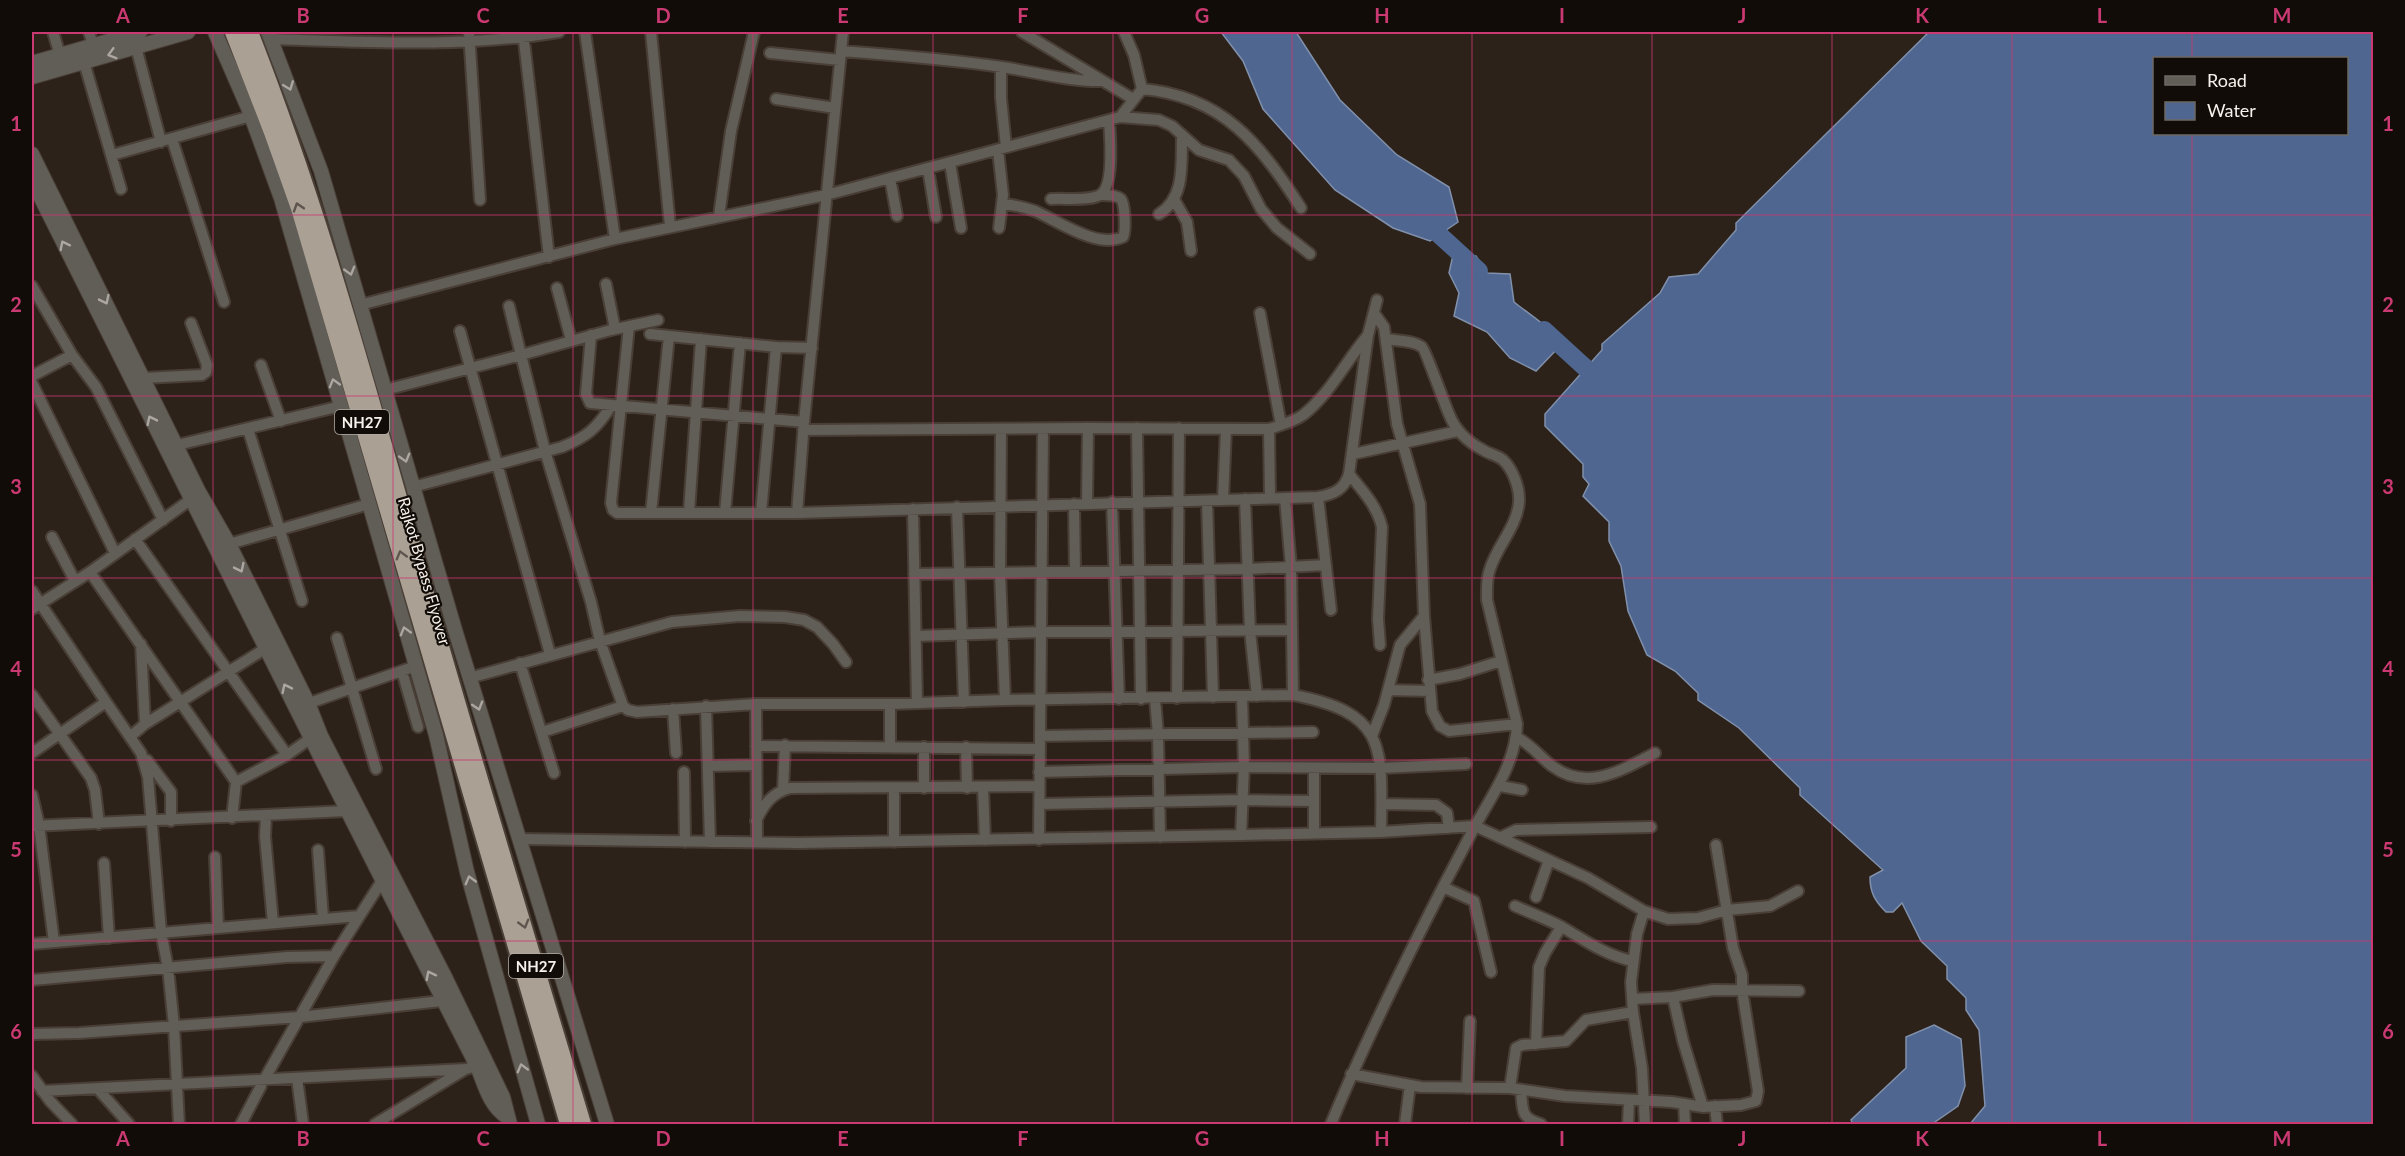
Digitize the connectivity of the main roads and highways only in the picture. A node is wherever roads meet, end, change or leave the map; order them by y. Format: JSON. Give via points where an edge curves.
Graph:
{"nodes":[{"id":1,"x":233,"y":32,"type":"edge"},
{"id":2,"x":250,"y":32,"type":"edge"},
{"id":3,"x":483,"y":810,"type":"junction"},
{"id":4,"x":568,"y":1125,"type":"edge"},
{"id":5,"x":583,"y":1125,"type":"edge"}],
"edges":[{"from":3,"to":1,"type":"highway","name":"Rajkot Bypass Flyover","number":"NH27","one_way":true,"via":[[299,208]]},
{"from":2,"to":3,"type":"highway","name":"Rajkot Bypass Flyover","number":"NH27","via":[[303,173],[340,291]]},
{"from":3,"to":4,"type":"highway","name":"Rajkot Bypass Flyover","number":"NH27"},
{"from":3,"to":5,"type":"highway","name":"Rajkot Bypass Flyover","number":"NH27","one_way":true}]}
